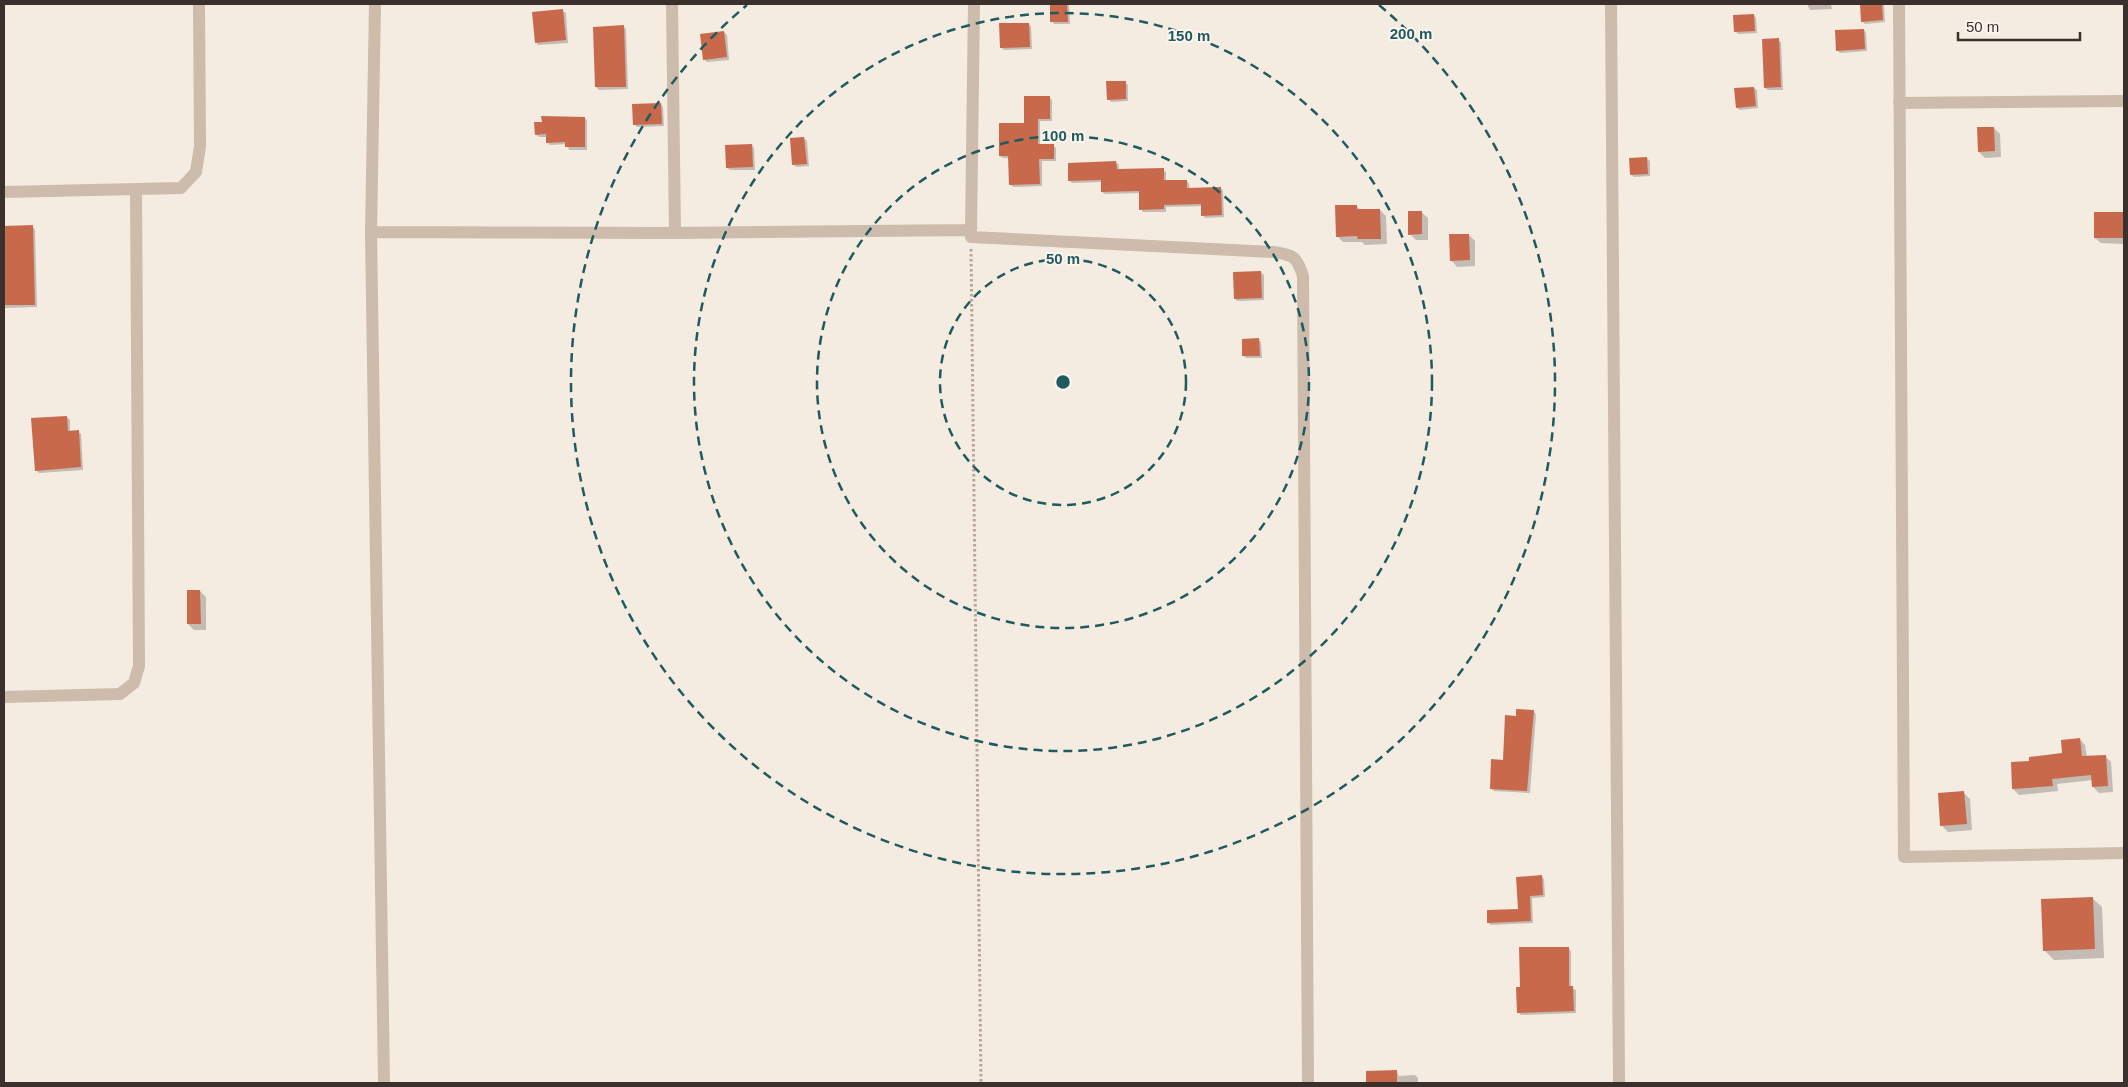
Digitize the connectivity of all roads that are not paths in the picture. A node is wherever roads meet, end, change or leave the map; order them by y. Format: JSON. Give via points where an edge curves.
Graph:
{"nodes":[{"id":1,"x":200,"y":4,"type":"edge"},
{"id":2,"x":375,"y":4,"type":"edge"},
{"id":3,"x":672,"y":4,"type":"edge"},
{"id":4,"x":974,"y":4,"type":"edge"},
{"id":5,"x":1611,"y":4,"type":"edge"},
{"id":6,"x":1899,"y":4,"type":"edge"},
{"id":7,"x":2124,"y":101,"type":"edge"},
{"id":8,"x":1899,"y":104,"type":"junction"},
{"id":9,"x":136,"y":189,"type":"junction"},
{"id":10,"x":4,"y":192,"type":"edge"},
{"id":11,"x":370,"y":232,"type":"junction"},
{"id":12,"x":675,"y":233,"type":"junction"},
{"id":13,"x":971,"y":237,"type":"road end"},
{"id":14,"x":4,"y":697,"type":"edge"},
{"id":15,"x":2124,"y":853,"type":"edge"},
{"id":16,"x":384,"y":1083,"type":"edge"},
{"id":17,"x":1308,"y":1083,"type":"edge"},
{"id":18,"x":1618,"y":1083,"type":"edge"}],
"edges":[{"from":1,"to":9,"type":"street","via":[[200,146],[196,172],[181,188]]},
{"from":2,"to":11,"type":"street"},
{"from":3,"to":12,"type":"street"},
{"from":4,"to":12,"type":"street","via":[[971,230]]},
{"from":5,"to":18,"type":"street"},
{"from":6,"to":8,"type":"street"},
{"from":7,"to":8,"type":"street"},
{"from":8,"to":15,"type":"street","via":[[1904,857]]},
{"from":9,"to":10,"type":"street"},
{"from":9,"to":14,"type":"street","via":[[139,666],[134,683],[120,694]]},
{"from":11,"to":12,"type":"street"},
{"from":11,"to":16,"type":"street"},
{"from":13,"to":17,"type":"street","via":[[1274,252],[1289,254],[1299,264],[1303,276]]}]}
